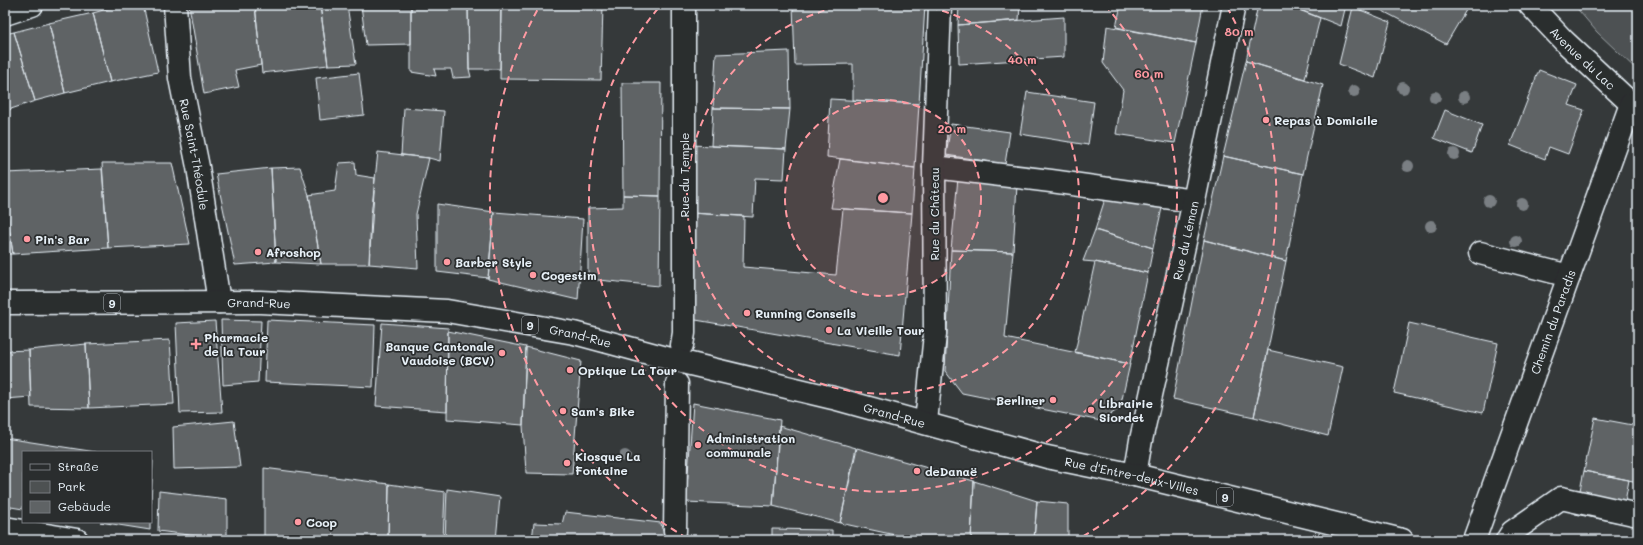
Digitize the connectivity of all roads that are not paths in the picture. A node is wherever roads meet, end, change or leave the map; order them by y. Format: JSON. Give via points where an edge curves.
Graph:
{"nodes":[{"id":1,"x":32,"y":5,"type":"edge"},
{"id":2,"x":175,"y":5,"type":"edge"},
{"id":3,"x":684,"y":5,"type":"edge"},
{"id":4,"x":940,"y":5,"type":"edge"},
{"id":5,"x":1234,"y":5,"type":"edge"},
{"id":6,"x":1530,"y":5,"type":"edge"},
{"id":7,"x":5,"y":14,"type":"edge"},
{"id":8,"x":1634,"y":107,"type":"edge"},
{"id":9,"x":934,"y":167,"type":"junction"},
{"id":10,"x":1194,"y":201,"type":"junction"},
{"id":11,"x":1480,"y":253,"type":"dead end"},
{"id":12,"x":1569,"y":276,"type":"junction"},
{"id":13,"x":219,"y":302,"type":"junction"},
{"id":14,"x":5,"y":303,"type":"edge"},
{"id":15,"x":682,"y":345,"type":"dead end"},
{"id":16,"x":677,"y":384,"type":"dead end"},
{"id":17,"x":926,"y":422,"type":"junction"},
{"id":18,"x":1047,"y":457,"type":"joint"},
{"id":19,"x":1135,"y":475,"type":"junction"},
{"id":20,"x":1638,"y":515,"type":"edge"},
{"id":21,"x":5,"y":528,"type":"edge"},
{"id":22,"x":675,"y":531,"type":"dead end"},
{"id":23,"x":77,"y":540,"type":"edge"},
{"id":24,"x":1402,"y":540,"type":"edge"},
{"id":25,"x":1474,"y":540,"type":"edge"},
{"id":26,"x":1507,"y":540,"type":"edge"}],
"edges":[{"from":1,"to":7,"type":"street"},
{"from":2,"to":13,"type":"street","name":"Rue Saint-Théodule","via":[[180,78],[198,167]]},
{"from":3,"to":15,"type":"street","name":"Rue du Temple"},
{"from":4,"to":9,"type":"street","name":"Rue du Château"},
{"from":5,"to":10,"type":"street","name":"Rue du Léman"},
{"from":6,"to":8,"type":"street","name":"Avenue du Lac"},
{"from":8,"to":12,"type":"street","name":"Chemin du Paradis","via":[[1607,168]]},
{"from":9,"to":10,"type":"street"},
{"from":9,"to":17,"type":"street","name":"Rue du Château","via":[[935,334]]},
{"from":10,"to":19,"type":"street","name":"Rue du Léman"},
{"from":11,"to":12,"type":"street"},
{"from":12,"to":25,"type":"street","name":"Chemin du Paradis"},
{"from":13,"to":14,"type":"street","name":"Grand-Rue","number":"9"},
{"from":13,"to":17,"type":"street","name":"Grand-Rue","number":"9","via":[[447,311],[574,333]]},
{"from":16,"to":22,"type":"street"},
{"from":17,"to":18,"type":"street","name":"Grand-Rue","number":"9"},
{"from":18,"to":19,"type":"street","name":"Rue d'Entre-deux-Villes","number":"9"},
{"from":19,"to":24,"type":"street","name":"Rue d'Entre-deux-Villes","number":"9"},
{"from":20,"to":26,"type":"street","via":[[1561,498],[1512,532]]},
{"from":21,"to":23,"type":"street"}]}
